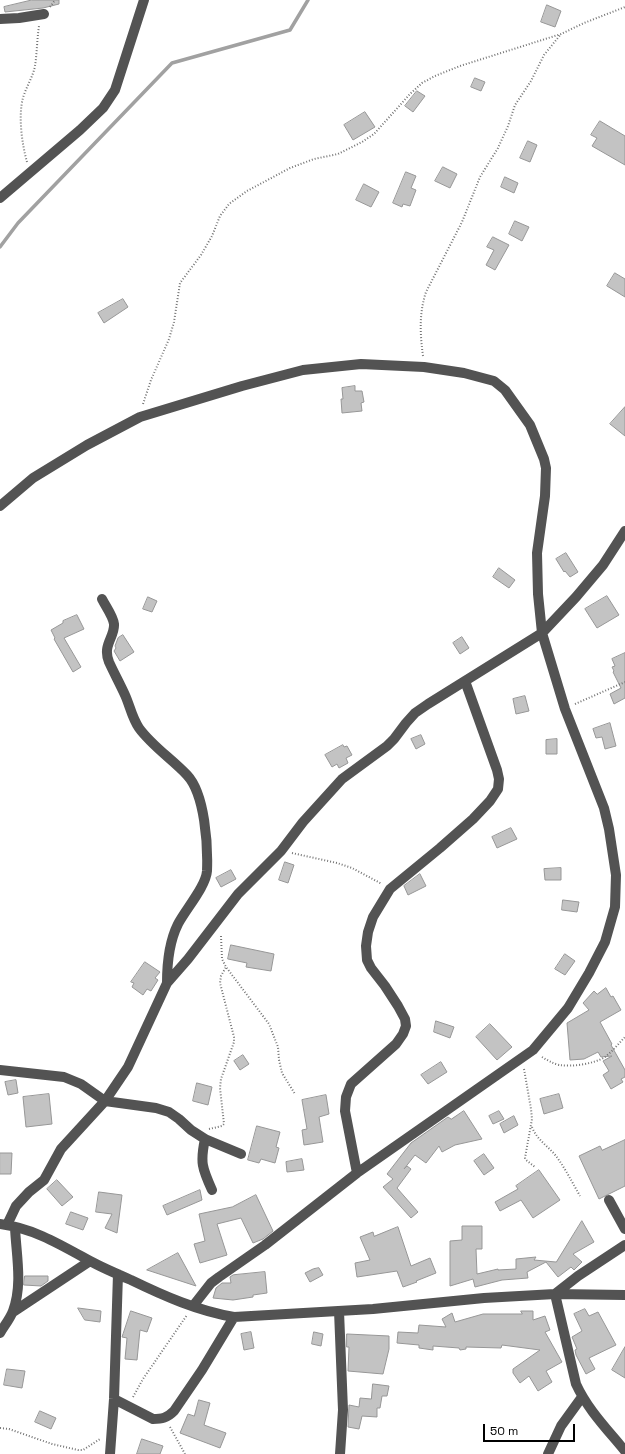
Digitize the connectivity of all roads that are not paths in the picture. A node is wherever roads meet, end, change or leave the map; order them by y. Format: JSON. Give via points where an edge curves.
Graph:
{"nodes":[{"id":1,"x":144,"y":0,"type":"edge"},
{"id":2,"x":44,"y":14,"type":"road end"},
{"id":3,"x":0,"y":19,"type":"edge"},
{"id":4,"x":0,"y":198,"type":"edge"},
{"id":5,"x":0,"y":506,"type":"edge"},
{"id":6,"x":625,"y":531,"type":"edge"},
{"id":7,"x":102,"y":599,"type":"dead end"},
{"id":8,"x":542,"y":633,"type":"junction"},
{"id":9,"x":465,"y":681,"type":"junction"},
{"id":10,"x":167,"y":983,"type":"junction"},
{"id":11,"x":0,"y":1070,"type":"edge"},
{"id":12,"x":105,"y":1101,"type":"junction"},
{"id":13,"x":205,"y":1139,"type":"junction"},
{"id":14,"x":240,"y":1154,"type":"dead end"},
{"id":15,"x":357,"y":1173,"type":"junction"},
{"id":16,"x":212,"y":1190,"type":"dead end"},
{"id":17,"x":609,"y":1200,"type":"dead end"},
{"id":18,"x":8,"y":1225,"type":"edge"},
{"id":19,"x":625,"y":1229,"type":"edge"},
{"id":20,"x":625,"y":1245,"type":"edge"},
{"id":21,"x":90,"y":1261,"type":"junction"},
{"id":22,"x":118,"y":1274,"type":"junction"},
{"id":23,"x":555,"y":1294,"type":"junction"},
{"id":24,"x":625,"y":1295,"type":"edge"},
{"id":25,"x":193,"y":1306,"type":"junction"},
{"id":26,"x":340,"y":1311,"type":"junction"},
{"id":27,"x":13,"y":1312,"type":"junction"},
{"id":28,"x":234,"y":1317,"type":"junction"},
{"id":29,"x":0,"y":1333,"type":"edge"},
{"id":30,"x":582,"y":1397,"type":"junction"},
{"id":31,"x":114,"y":1399,"type":"junction"},
{"id":32,"x":625,"y":1451,"type":"edge"},
{"id":33,"x":110,"y":1454,"type":"edge"},
{"id":34,"x":340,"y":1454,"type":"edge"},
{"id":35,"x":548,"y":1454,"type":"edge"}],
"edges":[{"from":1,"to":4,"type":"street","via":[[115,90],[103,108]]},
{"from":2,"to":3,"type":"street"},
{"from":5,"to":8,"type":"street","via":[[33,478],[140,417],[242,386],[303,370],[362,364],[424,367],[464,373],[494,381],[505,390],[530,425],[539,444],[546,468],[537,554]]},
{"from":6,"to":8,"type":"street","via":[[603,565]]},
{"from":7,"to":10,"type":"street","via":[[114,623],[107,657],[134,719],[140,730],[188,776],[202,805],[206,873],[203,884],[173,937]]},
{"from":8,"to":9,"type":"street"},
{"from":8,"to":15,"type":"street","via":[[565,709],[604,808],[609,829],[616,875],[615,907],[604,942],[589,974],[568,1008],[533,1050]]},
{"from":9,"to":10,"type":"street","via":[[416,713],[394,739],[342,779],[281,851],[238,894]]},
{"from":9,"to":15,"type":"street","via":[[497,770],[498,789],[473,819],[390,889],[373,917],[366,946],[367,960],[398,1006],[406,1026],[396,1044],[351,1084],[346,1097],[346,1118]]},
{"from":10,"to":12,"type":"street","via":[[128,1067]]},
{"from":11,"to":12,"type":"street","via":[[64,1077],[81,1084]]},
{"from":12,"to":13,"type":"street","via":[[169,1112]]},
{"from":12,"to":18,"type":"street","via":[[61,1149],[44,1180],[16,1206]]},
{"from":13,"to":14,"type":"street"},
{"from":13,"to":16,"type":"street","via":[[202,1153],[203,1168]]},
{"from":15,"to":25,"type":"street","via":[[265,1245],[211,1283]]},
{"from":17,"to":19,"type":"street"},
{"from":18,"to":21,"type":"street","via":[[61,1244]]},
{"from":18,"to":27,"type":"street","via":[[18,1286]]},
{"from":20,"to":23,"type":"street"},
{"from":21,"to":22,"type":"street"},
{"from":21,"to":27,"type":"street"},
{"from":22,"to":25,"type":"street"},
{"from":22,"to":31,"type":"street"},
{"from":23,"to":24,"type":"street"},
{"from":23,"to":26,"type":"street"},
{"from":23,"to":30,"type":"street","via":[[576,1384]]},
{"from":25,"to":28,"type":"street"},
{"from":26,"to":28,"type":"street"},
{"from":26,"to":34,"type":"street","via":[[343,1403]]},
{"from":27,"to":29,"type":"street"},
{"from":28,"to":31,"type":"street","via":[[198,1376],[174,1411],[166,1418],[153,1419]]},
{"from":30,"to":32,"type":"street"},
{"from":30,"to":35,"type":"street","via":[[562,1426]]},
{"from":31,"to":33,"type":"street"}]}
